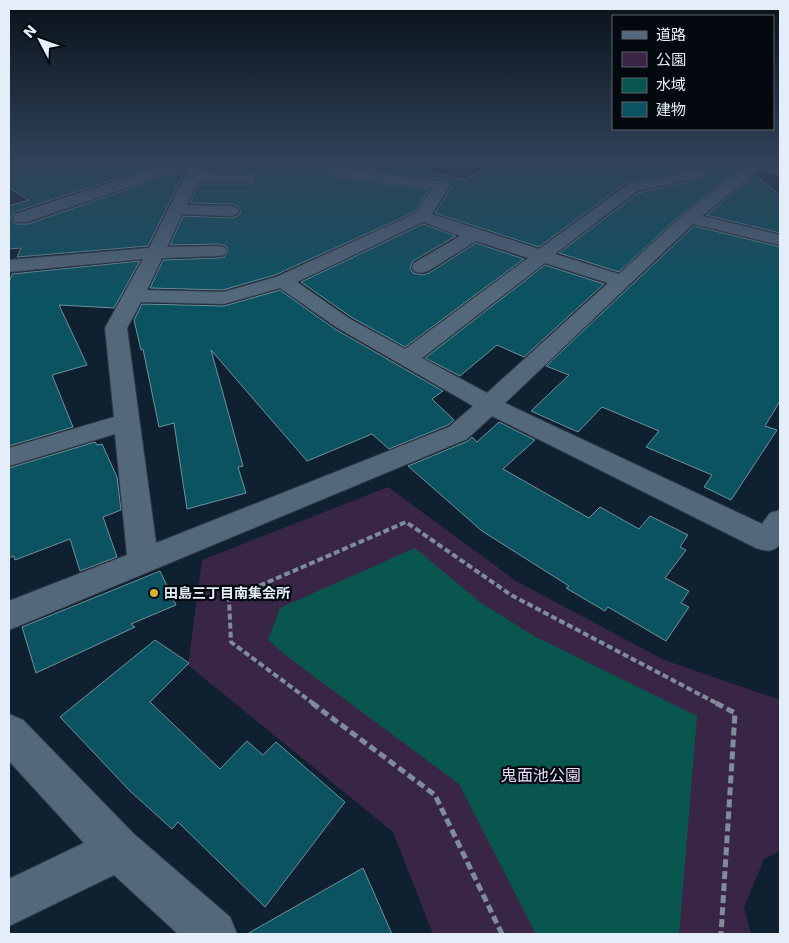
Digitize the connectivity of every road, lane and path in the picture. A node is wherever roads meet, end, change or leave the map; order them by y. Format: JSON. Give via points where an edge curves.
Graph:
{"nodes":[{"id":1,"x":59,"y":207,"type":"edge"},
{"id":2,"x":428,"y":207,"type":"edge"},
{"id":3,"x":607,"y":207,"type":"edge"},
{"id":4,"x":703,"y":207,"type":"edge"},
{"id":5,"x":176,"y":209,"type":"joint"},
{"id":6,"x":231,"y":211,"type":"dead end"},
{"id":7,"x":422,"y":216,"type":"junction"},
{"id":8,"x":21,"y":218,"type":"dead end"},
{"id":9,"x":690,"y":218,"type":"junction"},
{"id":10,"x":474,"y":236,"type":"junction"},
{"id":11,"x":780,"y":240,"type":"edge"},
{"id":12,"x":218,"y":251,"type":"dead end"},
{"id":13,"x":154,"y":253,"type":"junction"},
{"id":14,"x":543,"y":257,"type":"junction"},
{"id":15,"x":9,"y":266,"type":"edge"},
{"id":16,"x":421,"y":267,"type":"dead end"},
{"id":17,"x":283,"y":281,"type":"junction"},
{"id":18,"x":622,"y":281,"type":"junction"},
{"id":19,"x":134,"y":296,"type":"junction"},
{"id":20,"x":407,"y":358,"type":"junction"},
{"id":21,"x":488,"y":404,"type":"junction"},
{"id":22,"x":126,"y":422,"type":"junction"},
{"id":23,"x":9,"y":457,"type":"edge"},
{"id":24,"x":780,"y":521,"type":"edge"},
{"id":25,"x":143,"y":560,"type":"junction"},
{"id":26,"x":9,"y":616,"type":"edge"},
{"id":27,"x":9,"y":733,"type":"edge"},
{"id":28,"x":119,"y":849,"type":"junction"},
{"id":29,"x":9,"y":903,"type":"edge"},
{"id":30,"x":213,"y":934,"type":"edge"},
{"id":31,"x":502,"y":934,"type":"edge"},
{"id":32,"x":721,"y":934,"type":"edge"}],
"edges":[{"from":1,"to":8,"type":"street"},
{"from":2,"to":7,"type":"street"},
{"from":3,"to":14,"type":"street"},
{"from":4,"to":9,"type":"street"},
{"from":5,"to":6,"type":"street"},
{"from":5,"to":13,"type":"street"},
{"from":7,"to":10,"type":"street"},
{"from":7,"to":17,"type":"street"},
{"from":9,"to":11,"type":"street"},
{"from":9,"to":18,"type":"street"},
{"from":10,"to":14,"type":"street"},
{"from":10,"to":16,"type":"street"},
{"from":12,"to":13,"type":"street"},
{"from":13,"to":15,"type":"street"},
{"from":13,"to":19,"type":"street"},
{"from":14,"to":18,"type":"street"},
{"from":14,"to":20,"type":"street"},
{"from":17,"to":19,"type":"street","via":[[224,298]]},
{"from":17,"to":20,"type":"street","via":[[343,322]]},
{"from":18,"to":21,"type":"street"},
{"from":19,"to":22,"type":"street","via":[[116,328]]},
{"from":20,"to":21,"type":"street"},
{"from":21,"to":24,"type":"street","via":[[767,540]]},
{"from":21,"to":25,"type":"street","via":[[458,433]]},
{"from":22,"to":23,"type":"street"},
{"from":22,"to":25,"type":"street"},
{"from":25,"to":26,"type":"street"},
{"from":27,"to":28,"type":"street"},
{"from":28,"to":29,"type":"street"},
{"from":28,"to":30,"type":"street"},
{"from":31,"to":32,"type":"path","via":[[435,795],[231,642],[229,599],[406,522],[511,595],[736,713]]}]}
